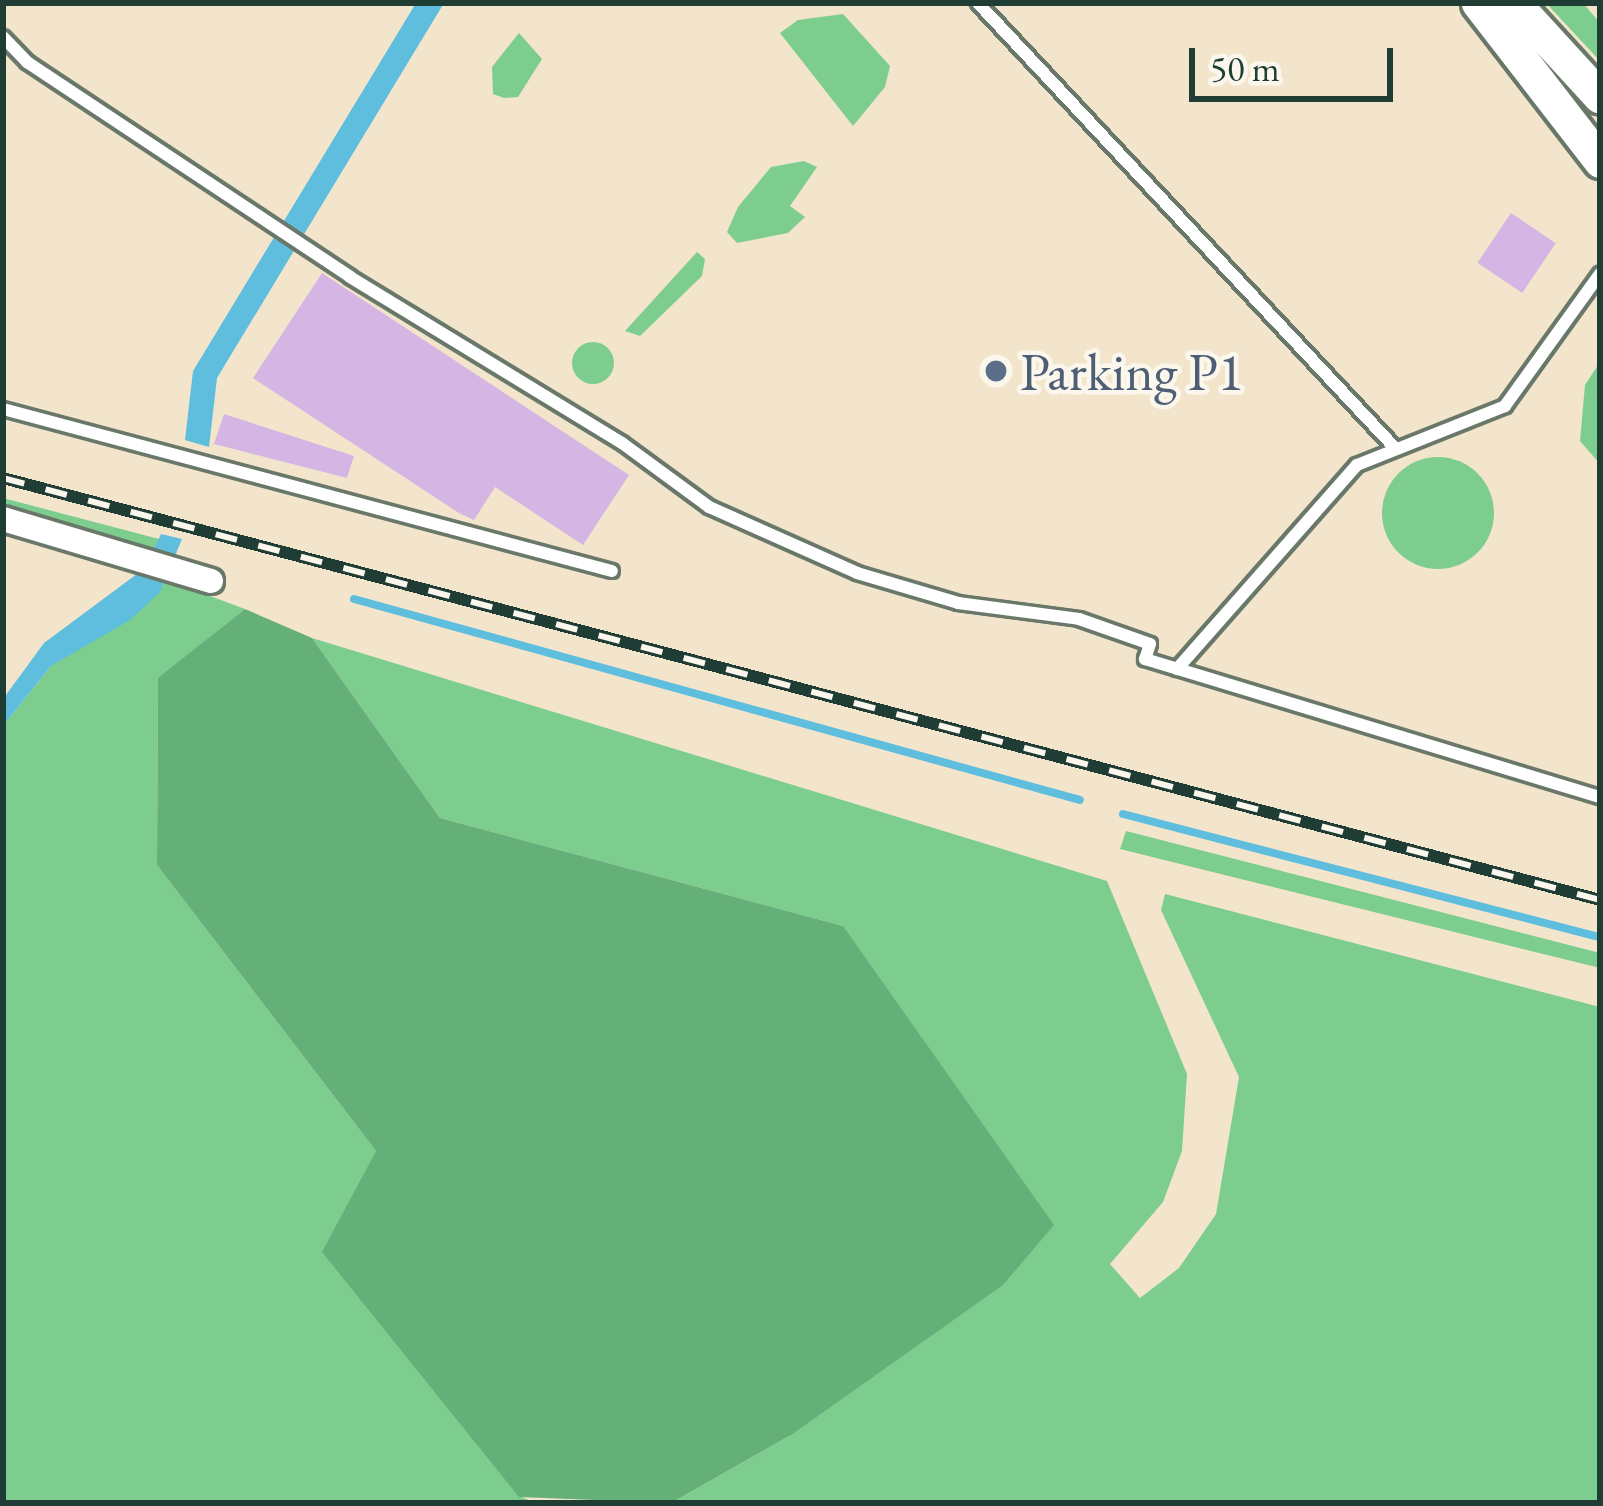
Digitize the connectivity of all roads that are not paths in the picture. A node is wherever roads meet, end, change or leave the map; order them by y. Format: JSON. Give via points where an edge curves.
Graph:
{"nodes":[{"id":1,"x":977,"y":3,"type":"edge"},
{"id":2,"x":1478,"y":3,"type":"edge"},
{"id":3,"x":1514,"y":3,"type":"edge"},
{"id":4,"x":3,"y":37,"type":"edge"},
{"id":5,"x":1600,"y":97,"type":"edge"},
{"id":6,"x":1600,"y":160,"type":"edge"},
{"id":7,"x":1600,"y":274,"type":"edge"},
{"id":8,"x":3,"y":409,"type":"edge"},
{"id":9,"x":1394,"y":448,"type":"junction"},
{"id":10,"x":3,"y":520,"type":"edge"},
{"id":11,"x":611,"y":571,"type":"dead end"},
{"id":12,"x":211,"y":581,"type":"dead end"},
{"id":13,"x":1177,"y":669,"type":"junction"},
{"id":14,"x":1600,"y":797,"type":"edge"}],
"edges":[{"from":1,"to":9,"type":"lane"},
{"from":2,"to":6,"type":"main road"},
{"from":3,"to":5,"type":"main road"},
{"from":4,"to":13,"type":"lane","via":[[27,62],[709,507],[856,573],[958,603],[1079,619],[1150,644],[1145,659]]},
{"from":7,"to":9,"type":"lane","via":[[1505,406],[1462,429]]},
{"from":8,"to":11,"type":"lane"},
{"from":9,"to":13,"type":"lane","via":[[1357,465]]},
{"from":10,"to":12,"type":"street"},
{"from":13,"to":14,"type":"lane"}]}
